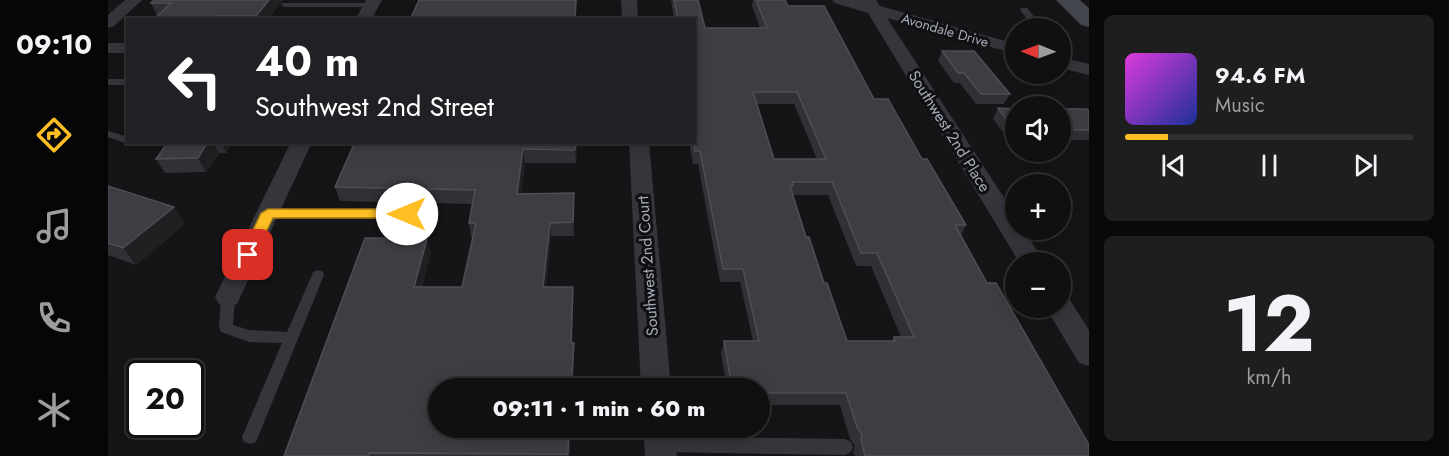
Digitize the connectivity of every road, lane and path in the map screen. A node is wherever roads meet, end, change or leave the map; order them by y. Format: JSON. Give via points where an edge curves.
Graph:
{"nodes":[{"id":1,"x":134,"y":0,"type":"edge"},
{"id":2,"x":629,"y":0,"type":"edge"},
{"id":3,"x":840,"y":0,"type":"edge"},
{"id":4,"x":1066,"y":0,"type":"edge"},
{"id":5,"x":372,"y":3,"type":"edge"},
{"id":6,"x":285,"y":5,"type":"dead end"},
{"id":7,"x":872,"y":5,"type":"edge"},
{"id":8,"x":1024,"y":10,"type":"dead end"},
{"id":9,"x":364,"y":18,"type":"edge"},
{"id":10,"x":630,"y":18,"type":"edge"},
{"id":11,"x":1031,"y":18,"type":"edge"},
{"id":12,"x":1089,"y":20,"type":"edge"},
{"id":13,"x":108,"y":22,"type":"edge"},
{"id":14,"x":1005,"y":46,"type":"edge"},
{"id":15,"x":108,"y":48,"type":"edge"},
{"id":16,"x":126,"y":48,"type":"edge"},
{"id":17,"x":1071,"y":65,"type":"edge"},
{"id":18,"x":1089,"y":70,"type":"edge"},
{"id":19,"x":108,"y":82,"type":"edge"},
{"id":20,"x":126,"y":82,"type":"edge"},
{"id":21,"x":108,"y":134,"type":"edge"},
{"id":22,"x":126,"y":140,"type":"edge"},
{"id":23,"x":301,"y":144,"type":"edge"},
{"id":24,"x":639,"y":144,"type":"edge"},
{"id":25,"x":268,"y":213,"type":"junction"},
{"id":26,"x":407,"y":214,"type":"dead end"},
{"id":27,"x":1026,"y":252,"type":"edge"},
{"id":28,"x":318,"y":275,"type":"dead end"},
{"id":29,"x":228,"y":297,"type":"joint"},
{"id":30,"x":1066,"y":318,"type":"edge"},
{"id":31,"x":291,"y":338,"type":"junction"},
{"id":32,"x":1089,"y":354,"type":"edge"},
{"id":33,"x":655,"y":378,"type":"edge"},
{"id":34,"x":250,"y":437,"type":"dead end"},
{"id":35,"x":660,"y":443,"type":"edge"},
{"id":36,"x":845,"y":447,"type":"dead end"}],
"edges":[{"from":1,"to":13,"type":"street"},
{"from":2,"to":10,"type":"street"},
{"from":3,"to":7,"type":"street","name":"Avondale Drive"},
{"from":4,"to":12,"type":"street"},
{"from":5,"to":6,"type":"lane"},
{"from":5,"to":9,"type":"street"},
{"from":7,"to":14,"type":"street","name":"Avondale Drive"},
{"from":7,"to":27,"type":"street","name":"Southwest 2nd Place"},
{"from":8,"to":11,"type":"lane"},
{"from":15,"to":16,"type":"street"},
{"from":17,"to":18,"type":"street"},
{"from":19,"to":20,"type":"lane"},
{"from":21,"to":22,"type":"lane"},
{"from":23,"to":25,"type":"street"},
{"from":24,"to":33,"type":"street","name":"Southwest 2nd Court"},
{"from":25,"to":26,"type":"lane"},
{"from":25,"to":29,"type":"street"},
{"from":28,"to":31,"type":"lane"},
{"from":29,"to":31,"type":"lane","via":[[226,328],[249,336]]},
{"from":30,"to":32,"type":"street"},
{"from":31,"to":34,"type":"lane"},
{"from":35,"to":36,"type":"lane"}]}
